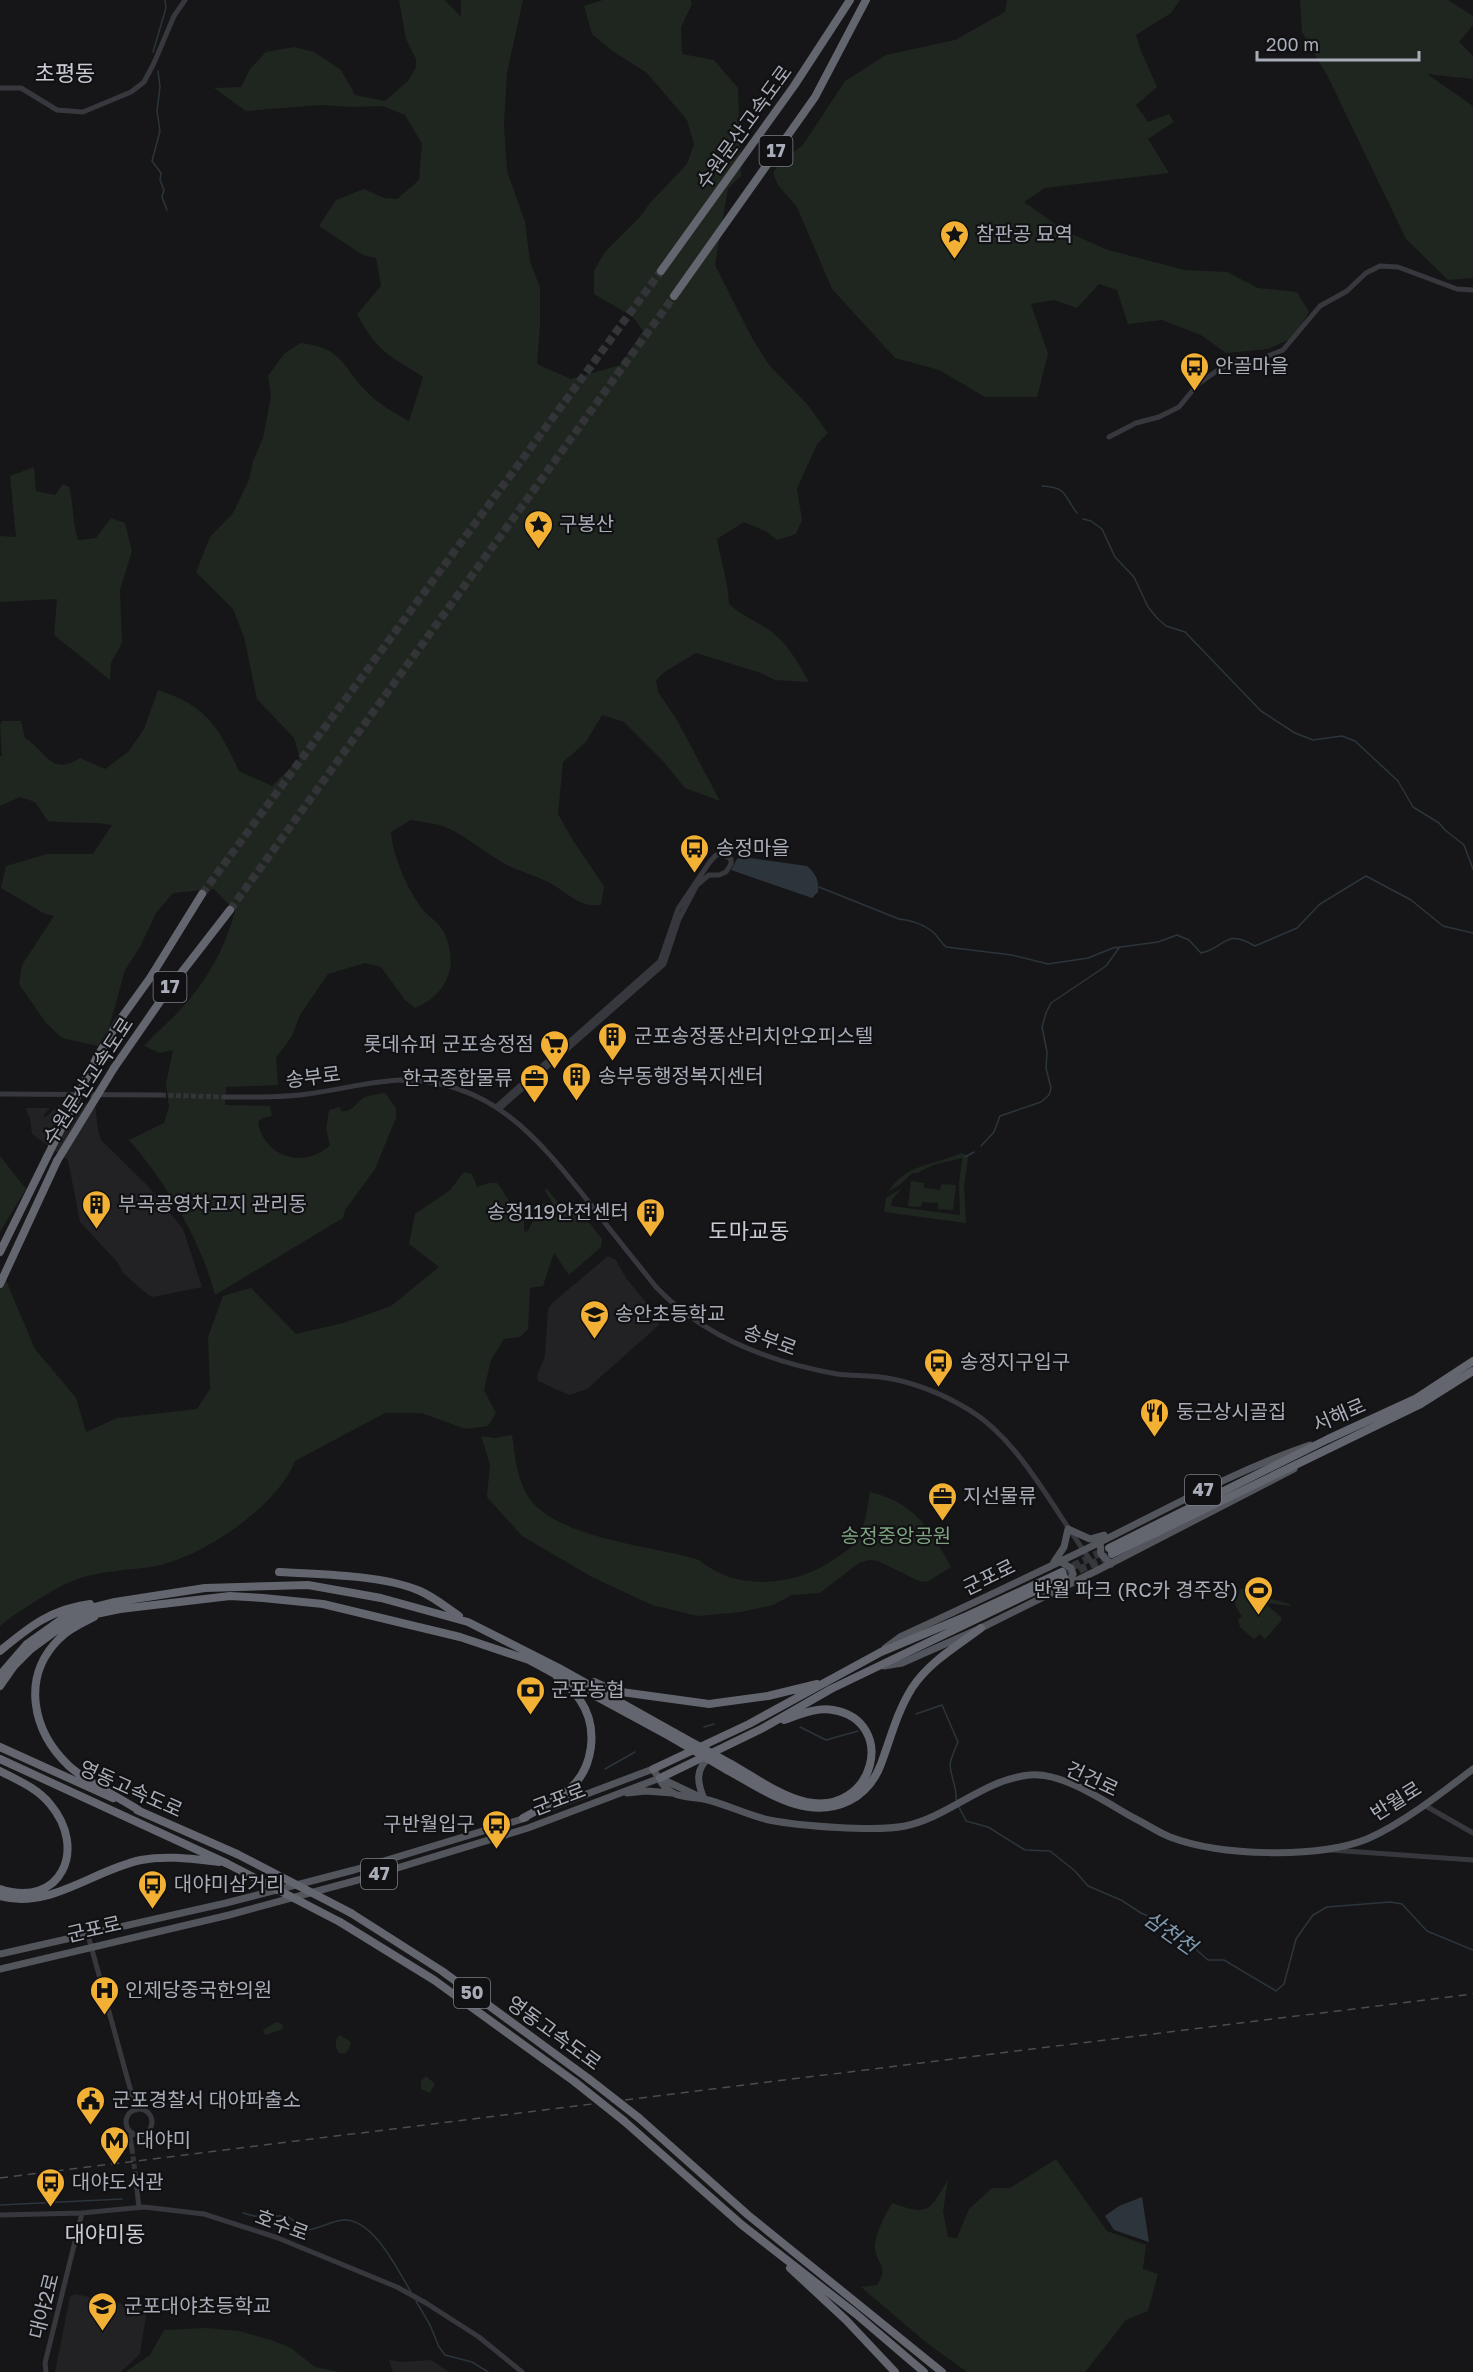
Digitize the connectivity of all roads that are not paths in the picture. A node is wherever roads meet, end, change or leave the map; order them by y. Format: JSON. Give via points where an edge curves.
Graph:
{"nodes":[{"id":1,"x":185,"y":0,"type":"edge"},
{"id":2,"x":850,"y":0,"type":"edge"},
{"id":3,"x":866,"y":0,"type":"edge"},
{"id":4,"x":0,"y":88,"type":"edge"},
{"id":5,"x":661,"y":271,"type":"tunnel mouth"},
{"id":6,"x":1473,"y":290,"type":"edge"},
{"id":7,"x":674,"y":296,"type":"tunnel mouth"},
{"id":8,"x":1109,"y":437,"type":"dead end"},
{"id":9,"x":202,"y":894,"type":"tunnel mouth"},
{"id":10,"x":230,"y":910,"type":"tunnel mouth"},
{"id":11,"x":0,"y":1094,"type":"edge"},
{"id":12,"x":160,"y":1095,"type":"tunnel mouth"},
{"id":13,"x":225,"y":1097,"type":"tunnel mouth"},
{"id":14,"x":497,"y":1108,"type":"junction"},
{"id":15,"x":0,"y":1252,"type":"edge"},
{"id":16,"x":0,"y":1284,"type":"edge"},
{"id":17,"x":1473,"y":1361,"type":"edge"},
{"id":18,"x":1473,"y":1371,"type":"edge"},
{"id":19,"x":1328,"y":1438,"type":"junction"},
{"id":20,"x":1325,"y":1449,"type":"junction"},
{"id":21,"x":1152,"y":1514,"type":"junction"},
{"id":22,"x":1068,"y":1529,"type":"junction"},
{"id":23,"x":1100,"y":1541,"type":"junction"},
{"id":24,"x":1082,"y":1551,"type":"junction"},
{"id":25,"x":1056,"y":1563,"type":"junction"},
{"id":26,"x":1111,"y":1564,"type":"junction"},
{"id":27,"x":1098,"y":1570,"type":"junction"},
{"id":28,"x":279,"y":1572,"type":"dead end"},
{"id":29,"x":1065,"y":1578,"type":"junction"},
{"id":30,"x":229,"y":1592,"type":"junction"},
{"id":31,"x":115,"y":1602,"type":"junction"},
{"id":32,"x":120,"y":1610,"type":"junction"},
{"id":33,"x":468,"y":1622,"type":"junction"},
{"id":34,"x":981,"y":1628,"type":"junction"},
{"id":35,"x":0,"y":1651,"type":"edge"},
{"id":36,"x":881,"y":1652,"type":"junction"},
{"id":37,"x":530,"y":1656,"type":"junction"},
{"id":38,"x":884,"y":1666,"type":"junction"},
{"id":39,"x":547,"y":1668,"type":"junction"},
{"id":40,"x":557,"y":1670,"type":"junction"},
{"id":41,"x":0,"y":1675,"type":"edge"},
{"id":42,"x":828,"y":1680,"type":"junction"},
{"id":43,"x":0,"y":1686,"type":"edge"},
{"id":44,"x":763,"y":1728,"type":"junction"},
{"id":45,"x":0,"y":1747,"type":"edge"},
{"id":46,"x":716,"y":1752,"type":"junction"},
{"id":47,"x":0,"y":1759,"type":"edge"},
{"id":48,"x":729,"y":1767,"type":"junction"},
{"id":49,"x":653,"y":1768,"type":"junction"},
{"id":50,"x":1473,"y":1769,"type":"edge"},
{"id":51,"x":0,"y":1771,"type":"edge"},
{"id":52,"x":660,"y":1778,"type":"junction"},
{"id":53,"x":625,"y":1791,"type":"junction"},
{"id":54,"x":674,"y":1793,"type":"junction"},
{"id":55,"x":704,"y":1799,"type":"junction"},
{"id":56,"x":1424,"y":1805,"type":"junction"},
{"id":57,"x":140,"y":1811,"type":"junction"},
{"id":58,"x":524,"y":1818,"type":"junction"},
{"id":59,"x":1473,"y":1833,"type":"edge"},
{"id":60,"x":1330,"y":1850,"type":"junction"},
{"id":61,"x":1473,"y":1860,"type":"edge"},
{"id":62,"x":226,"y":1863,"type":"junction"},
{"id":63,"x":0,"y":1889,"type":"edge"},
{"id":64,"x":0,"y":1896,"type":"edge"},
{"id":65,"x":88,"y":1935,"type":"junction"},
{"id":66,"x":92,"y":1946,"type":"junction"},
{"id":67,"x":0,"y":1954,"type":"edge"},
{"id":68,"x":0,"y":1970,"type":"edge"},
{"id":69,"x":135,"y":2110,"type":"junction"},
{"id":70,"x":133,"y":2134,"type":"junction"},
{"id":71,"x":132,"y":2149,"type":"tunnel mouth"},
{"id":72,"x":136,"y":2180,"type":"tunnel mouth"},
{"id":73,"x":139,"y":2208,"type":"junction"},
{"id":74,"x":82,"y":2213,"type":"junction"},
{"id":75,"x":0,"y":2215,"type":"edge"},
{"id":76,"x":742,"y":2225,"type":"junction"},
{"id":77,"x":46,"y":2372,"type":"edge"},
{"id":78,"x":522,"y":2372,"type":"edge"},
{"id":79,"x":896,"y":2372,"type":"edge"},
{"id":80,"x":924,"y":2372,"type":"edge"},
{"id":81,"x":942,"y":2372,"type":"edge"}],
"edges":[{"from":1,"to":4,"type":"street","via":[[144,82],[131,92],[83,112],[57,110],[21,88]]},
{"from":2,"to":5,"type":"highway","name":"수원문산고속도로","number":"17","via":[[794,86]]},
{"from":3,"to":7,"type":"highway","name":"수원문산고속도로","number":"17","via":[[814,97]]},
{"from":6,"to":8,"type":"street","via":[[1457,289],[1398,267],[1380,266],[1320,306],[1283,350],[1254,362],[1235,362],[1221,368],[1198,384],[1179,407]]},
{"from":9,"to":15,"type":"highway","name":"수원문산고속도로","number":"17","bridge":true,"via":[[97,1057]]},
{"from":10,"to":16,"type":"highway","name":"수원문산고속도로","number":"17","bridge":true,"via":[[114,1068],[57,1161]]},
{"from":11,"to":12,"type":"street"},
{"from":13,"to":14,"type":"street","name":"송부로","via":[[305,1094],[402,1080],[439,1083],[480,1097]]},
{"from":14,"to":14,"type":"street","via":[[664,964],[679,919],[697,885],[709,875],[726,872],[732,864],[729,857],[716,855],[705,868],[678,909],[660,961]]},
{"from":14,"to":22,"type":"street","name":"송부로","via":[[539,1141],[671,1303],[723,1338],[790,1365],[903,1382],[970,1411],[1013,1449]]},
{"from":17,"to":19,"type":"highway","name":"서해로","number":"47","via":[[1415,1399]]},
{"from":18,"to":20,"type":"highway","name":"서해로","number":"47","via":[[1419,1405]]},
{"from":19,"to":20,"type":"highway","number":"47","via":[[1111,1551]]},
{"from":19,"to":21,"type":"main road","name":"서해로","number":"47","via":[[1268,1460]]},
{"from":20,"to":26,"type":"main road","name":"서해로","number":"47","via":[[1279,1478]]},
{"from":21,"to":22,"type":"main road","via":[[1098,1538],[1086,1538]]},
{"from":21,"to":23,"type":"main road","name":"서해로","number":"47"},
{"from":22,"to":24,"type":"street","name":"송부로"},
{"from":22,"to":25,"type":"main road"},
{"from":23,"to":24,"type":"main road","name":"서해로","number":"47"},
{"from":23,"to":26,"type":"main road","via":[[1101,1554]]},
{"from":24,"to":25,"type":"main road","name":"군포로","number":"47"},
{"from":24,"to":27,"type":"street","name":"송부로"},
{"from":25,"to":29,"type":"main road","via":[[1071,1568],[1073,1574]]},
{"from":25,"to":36,"type":"main road","name":"군포로","number":"47","via":[[900,1636]]},
{"from":26,"to":27,"type":"main road","name":"서해로","number":"47"},
{"from":27,"to":29,"type":"main road","name":"군포로","number":"47"},
{"from":28,"to":33,"type":"highway","via":[[361,1577],[421,1591]]},
{"from":29,"to":34,"type":"main road","name":"군포로","number":"47"},
{"from":29,"to":36,"type":"highway","number":"47"},
{"from":29,"to":38,"type":"highway","number":"47"},
{"from":30,"to":31,"type":"highway","via":[[205,1588]]},
{"from":30,"to":32,"type":"highway","via":[[207,1599]]},
{"from":30,"to":33,"type":"highway","via":[[308,1585],[381,1598]]},
{"from":30,"to":37,"type":"highway","via":[[323,1604]]},
{"from":31,"to":35,"type":"highway","via":[[56,1612]]},
{"from":31,"to":41,"type":"highway","via":[[62,1618],[27,1644]]},
{"from":32,"to":43,"type":"highway","via":[[65,1624],[31,1649]]},
{"from":32,"to":57,"type":"highway","via":[[93,1618],[58,1640],[42,1666],[35,1704],[45,1737],[60,1757]]},
{"from":33,"to":37,"type":"highway"},
{"from":34,"to":38,"type":"main road","name":"군포로","number":"47","via":[[902,1663]]},
{"from":34,"to":48,"type":"highway","via":[[926,1670],[913,1687],[898,1712],[872,1783],[858,1797],[831,1808],[802,1807]]},
{"from":36,"to":42,"type":"highway","name":"군포로","number":"47"},
{"from":37,"to":39,"type":"highway"},
{"from":37,"to":40,"type":"highway"},
{"from":38,"to":44,"type":"highway","name":"군포로","number":"47","via":[[831,1689]]},
{"from":39,"to":40,"type":"highway"},
{"from":39,"to":58,"type":"highway","via":[[579,1699],[588,1715],[590,1757],[568,1791]]},
{"from":40,"to":42,"type":"highway","via":[[614,1691],[709,1704],[768,1696]]},
{"from":40,"to":48,"type":"highway","bridge":true},
{"from":42,"to":49,"type":"highway","name":"군포로","number":"47","via":[[712,1743]]},
{"from":44,"to":46,"type":"highway","name":"군포로","number":"47"},
{"from":44,"to":48,"type":"highway","via":[[812,1710],[833,1710],[851,1717],[865,1729],[870,1742],[873,1758],[867,1777],[854,1792],[820,1803],[804,1801]]},
{"from":45,"to":57,"type":"highway","name":"영동고속도로","number":"50"},
{"from":46,"to":52,"type":"highway","name":"군포로","number":"47"},
{"from":46,"to":55,"type":"main road","via":[[698,1771]]},
{"from":47,"to":62,"type":"highway","name":"영동고속도로","number":"50"},
{"from":49,"to":52,"type":"main road"},
{"from":49,"to":58,"type":"main road","name":"군포로","number":"47"},
{"from":50,"to":56,"type":"main road","name":"반월로"},
{"from":51,"to":63,"type":"highway","via":[[38,1792],[63,1822],[68,1839],[63,1871],[52,1883],[37,1892],[23,1894]]},
{"from":52,"to":53,"type":"main road","name":"군포로","number":"47"},
{"from":52,"to":54,"type":"main road"},
{"from":52,"to":55,"type":"main road","name":"건건로"},
{"from":53,"to":54,"type":"main road","name":"건건로"},
{"from":53,"to":66,"type":"main road","name":"군포로","number":"47","via":[[497,1839],[358,1881],[229,1916]]},
{"from":54,"to":55,"type":"main road","name":"건건로"},
{"from":55,"to":60,"type":"main road","name":"건건로","via":[[770,1820],[884,1828],[920,1822],[1004,1780],[1032,1775],[1061,1779],[1170,1837],[1251,1851]]},
{"from":56,"to":59,"type":"street"},
{"from":56,"to":60,"type":"main road","name":"반월로","via":[[1368,1838]]},
{"from":57,"to":81,"type":"highway","name":"영동고속도로","number":"50","bridge":true,"via":[[237,1854],[351,1913],[442,1971],[639,2118],[748,2215]]},
{"from":58,"to":65,"type":"main road","name":"군포로","number":"47","via":[[354,1870]]},
{"from":60,"to":61,"type":"street","name":"건건로"},
{"from":62,"to":64,"type":"highway","via":[[160,1858],[119,1866],[37,1899]]},
{"from":62,"to":76,"type":"highway","name":"영동고속도로","number":"50","bridge":true,"via":[[340,1922],[434,1980],[575,2082]]},
{"from":65,"to":66,"type":"street"},
{"from":65,"to":67,"type":"main road","name":"군포로","number":"47"},
{"from":66,"to":68,"type":"main road","name":"군포로","number":"47"},
{"from":66,"to":69,"type":"street"},
{"from":69,"to":70,"type":"street","via":[[126,2120]]},
{"from":69,"to":70,"type":"street","via":[[145,2111],[152,2124],[144,2134]]},
{"from":70,"to":71,"type":"street"},
{"from":72,"to":73,"type":"street"},
{"from":73,"to":74,"type":"street","name":"호수로"},
{"from":73,"to":78,"type":"street","name":"호수로","via":[[204,2214],[278,2238],[398,2287],[479,2337]]},
{"from":74,"to":75,"type":"street","name":"호수로"},
{"from":74,"to":77,"type":"street","name":"대야2로"},
{"from":76,"to":79,"type":"highway","via":[[840,2314]]},
{"from":76,"to":80,"type":"highway","name":"영동고속도로","number":"50"}]}
